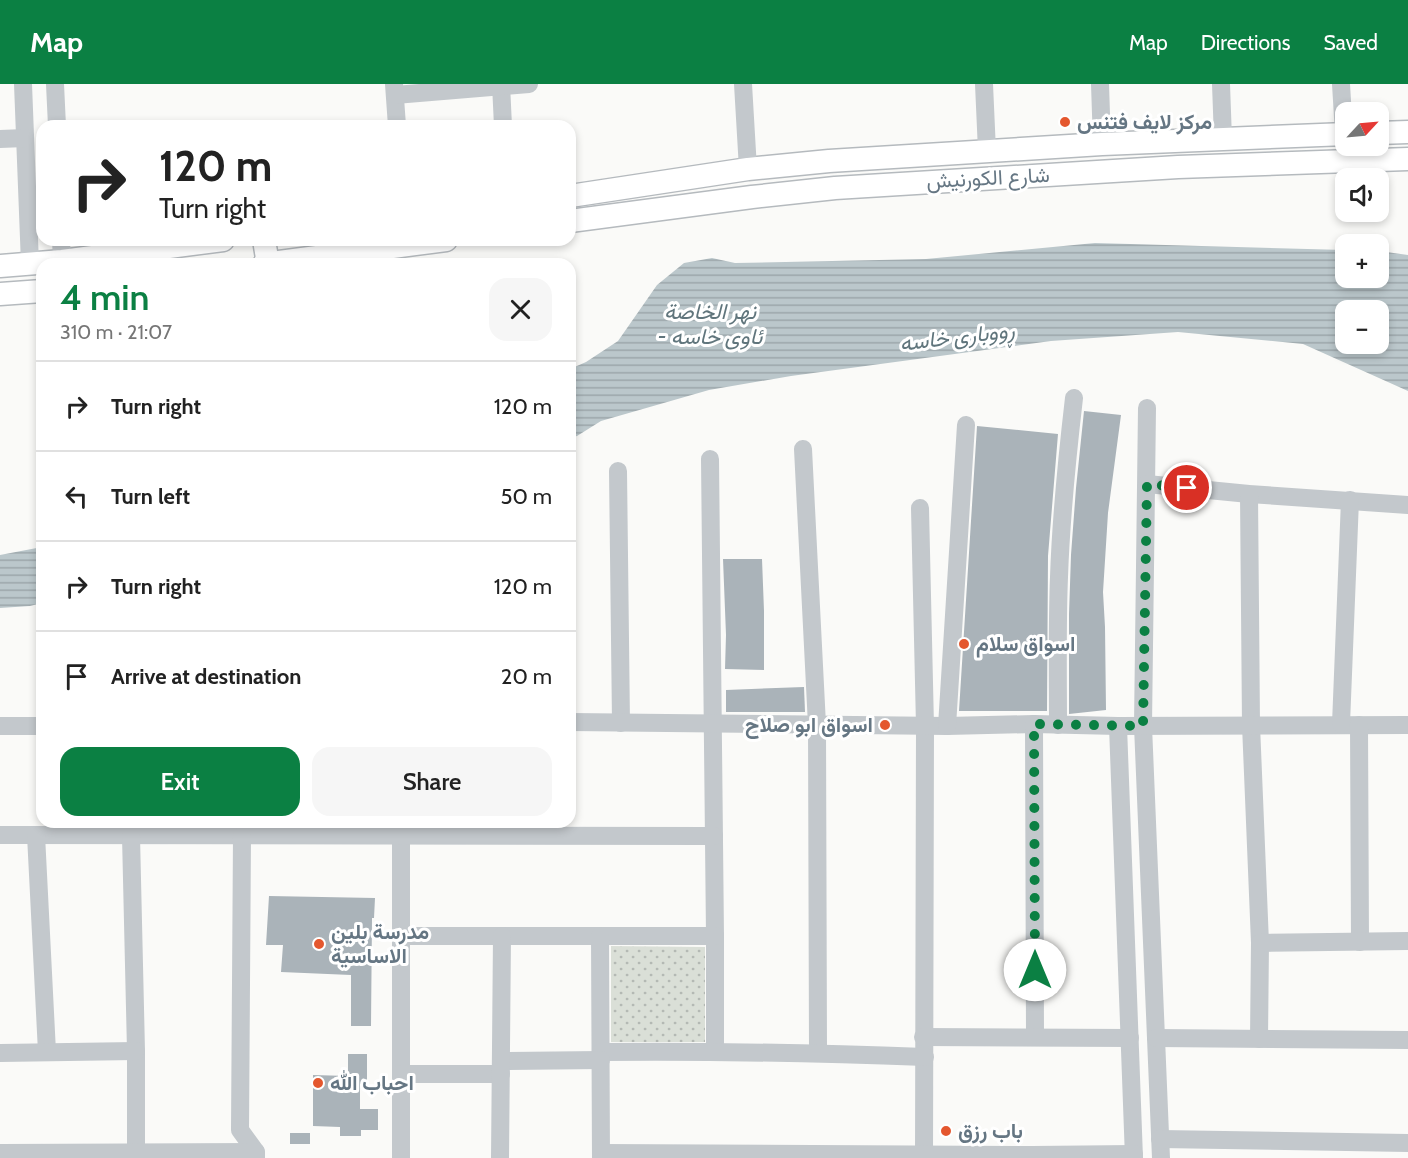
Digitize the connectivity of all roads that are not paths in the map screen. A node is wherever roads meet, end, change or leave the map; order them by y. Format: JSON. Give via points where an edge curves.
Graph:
{"nodes":[{"id":1,"x":23,"y":84,"type":"edge"},
{"id":2,"x":55,"y":84,"type":"edge"},
{"id":3,"x":529,"y":84,"type":"edge"},
{"id":4,"x":743,"y":84,"type":"edge"},
{"id":5,"x":984,"y":84,"type":"edge"},
{"id":6,"x":1100,"y":84,"type":"edge"},
{"id":7,"x":1221,"y":84,"type":"edge"},
{"id":8,"x":1341,"y":84,"type":"edge"},
{"id":9,"x":501,"y":85,"type":"edge"},
{"id":10,"x":395,"y":90,"type":"edge"},
{"id":11,"x":1342,"y":102,"type":"edge"},
{"id":12,"x":57,"y":120,"type":"edge"},
{"id":13,"x":397,"y":120,"type":"edge"},
{"id":14,"x":503,"y":120,"type":"edge"},
{"id":15,"x":1408,"y":132,"type":"edge"},
{"id":16,"x":1389,"y":133,"type":"edge"},
{"id":17,"x":1335,"y":134,"type":"edge"},
{"id":18,"x":25,"y":138,"type":"junction"},
{"id":19,"x":1222,"y":139,"type":"junction"},
{"id":20,"x":0,"y":140,"type":"edge"},
{"id":21,"x":1102,"y":144,"type":"junction"},
{"id":22,"x":987,"y":151,"type":"junction"},
{"id":23,"x":1408,"y":159,"type":"edge"},
{"id":24,"x":748,"y":170,"type":"junction"},
{"id":25,"x":576,"y":195,"type":"edge"},
{"id":26,"x":576,"y":220,"type":"edge"},
{"id":27,"x":126,"y":246,"type":"edge"},
{"id":28,"x":401,"y":246,"type":"edge"},
{"id":29,"x":62,"y":250,"type":"edge"},
{"id":30,"x":44,"y":258,"type":"edge"},
{"id":31,"x":311,"y":258,"type":"edge"},
{"id":32,"x":36,"y":261,"type":"edge"},
{"id":33,"x":30,"y":264,"type":"junction"},
{"id":34,"x":0,"y":266,"type":"edge"},
{"id":35,"x":36,"y":291,"type":"edge"},
{"id":36,"x":0,"y":294,"type":"edge"},
{"id":37,"x":1074,"y":398,"type":"dead end"},
{"id":38,"x":1147,"y":408,"type":"dead end"},
{"id":39,"x":966,"y":425,"type":"dead end"},
{"id":40,"x":803,"y":449,"type":"dead end"},
{"id":41,"x":710,"y":459,"type":"dead end"},
{"id":42,"x":618,"y":471,"type":"dead end"},
{"id":43,"x":1147,"y":484,"type":"junction"},
{"id":44,"x":1249,"y":494,"type":"junction"},
{"id":45,"x":1350,"y":500,"type":"junction"},
{"id":46,"x":1408,"y":504,"type":"edge"},
{"id":47,"x":920,"y":508,"type":"dead end"},
{"id":48,"x":576,"y":722,"type":"edge"},
{"id":49,"x":621,"y":723,"type":"junction"},
{"id":50,"x":713,"y":724,"type":"junction"},
{"id":51,"x":1034,"y":724,"type":"junction"},
{"id":52,"x":817,"y":725,"type":"junction"},
{"id":53,"x":1058,"y":725,"type":"junction"},
{"id":54,"x":1251,"y":725,"type":"junction"},
{"id":55,"x":1350,"y":725,"type":"junction"},
{"id":56,"x":1408,"y":725,"type":"edge"},
{"id":57,"x":0,"y":726,"type":"edge"},
{"id":58,"x":36,"y":726,"type":"edge"},
{"id":59,"x":925,"y":726,"type":"junction"},
{"id":60,"x":947,"y":726,"type":"junction"},
{"id":61,"x":1118,"y":726,"type":"junction"},
{"id":62,"x":1143,"y":726,"type":"junction"},
{"id":63,"x":401,"y":829,"type":"edge"},
{"id":64,"x":0,"y":835,"type":"edge"},
{"id":65,"x":36,"y":835,"type":"junction"},
{"id":66,"x":131,"y":836,"type":"junction"},
{"id":67,"x":242,"y":836,"type":"junction"},
{"id":68,"x":714,"y":836,"type":"junction"},
{"id":69,"x":401,"y":936,"type":"junction"},
{"id":70,"x":502,"y":936,"type":"junction"},
{"id":71,"x":600,"y":936,"type":"junction"},
{"id":72,"x":716,"y":936,"type":"junction"},
{"id":73,"x":1408,"y":941,"type":"edge"},
{"id":74,"x":1360,"y":942,"type":"junction"},
{"id":75,"x":1260,"y":943,"type":"junction"},
{"id":76,"x":923,"y":1037,"type":"junction"},
{"id":77,"x":1035,"y":1037,"type":"junction"},
{"id":78,"x":1130,"y":1038,"type":"junction"},
{"id":79,"x":1156,"y":1038,"type":"junction"},
{"id":80,"x":1259,"y":1039,"type":"junction"},
{"id":81,"x":1408,"y":1040,"type":"edge"},
{"id":82,"x":136,"y":1051,"type":"junction"},
{"id":83,"x":715,"y":1051,"type":"junction"},
{"id":84,"x":47,"y":1052,"type":"junction"},
{"id":85,"x":0,"y":1053,"type":"edge"},
{"id":86,"x":818,"y":1053,"type":"junction"},
{"id":87,"x":601,"y":1056,"type":"junction"},
{"id":88,"x":925,"y":1057,"type":"junction"},
{"id":89,"x":501,"y":1067,"type":"junction"},
{"id":90,"x":401,"y":1074,"type":"junction"},
{"id":91,"x":1160,"y":1139,"type":"junction"},
{"id":92,"x":1408,"y":1143,"type":"edge"},
{"id":93,"x":0,"y":1153,"type":"edge"},
{"id":94,"x":136,"y":1153,"type":"junction"},
{"id":95,"x":256,"y":1155,"type":"edge"},
{"id":96,"x":601,"y":1156,"type":"edge"},
{"id":97,"x":924,"y":1156,"type":"edge"},
{"id":98,"x":1134,"y":1156,"type":"edge"},
{"id":99,"x":1032,"y":1157,"type":"edge"},
{"id":100,"x":401,"y":1158,"type":"edge"},
{"id":101,"x":500,"y":1158,"type":"edge"},
{"id":102,"x":1161,"y":1158,"type":"edge"}],
"edges":[{"from":1,"to":18,"type":"street"},
{"from":2,"to":12,"type":"street"},
{"from":3,"to":9,"type":"street"},
{"from":4,"to":24,"type":"street"},
{"from":5,"to":22,"type":"street"},
{"from":6,"to":21,"type":"street"},
{"from":7,"to":19,"type":"street"},
{"from":8,"to":11,"type":"street"},
{"from":9,"to":10,"type":"street"},
{"from":9,"to":14,"type":"street"},
{"from":10,"to":13,"type":"street"},
{"from":15,"to":16,"type":"main road"},
{"from":17,"to":19,"type":"main road","name":"شارع الكورنيش"},
{"from":18,"to":20,"type":"street"},
{"from":18,"to":33,"type":"street"},
{"from":19,"to":21,"type":"main road","name":"شارع الكورنيش"},
{"from":21,"to":22,"type":"main road","name":"شارع الكورنيش"},
{"from":22,"to":24,"type":"main road","name":"شارع الكورنيش"},
{"from":23,"to":26,"type":"main road","name":"شارع الكورنيش","via":[[1178,167],[835,188]]},
{"from":24,"to":25,"type":"main road","name":"شارع الكورنيش"},
{"from":27,"to":29,"type":"main road"},
{"from":28,"to":31,"type":"main road"},
{"from":29,"to":30,"type":"main road"},
{"from":32,"to":33,"type":"main road"},
{"from":33,"to":34,"type":"main road"},
{"from":35,"to":36,"type":"main road"},
{"from":37,"to":53,"type":"street","via":[[1060,546]]},
{"from":38,"to":43,"type":"street"},
{"from":39,"to":60,"type":"street"},
{"from":40,"to":52,"type":"street"},
{"from":41,"to":50,"type":"street"},
{"from":42,"to":49,"type":"street"},
{"from":43,"to":44,"type":"street"},
{"from":43,"to":62,"type":"street"},
{"from":44,"to":45,"type":"street"},
{"from":44,"to":54,"type":"street"},
{"from":45,"to":46,"type":"street"},
{"from":45,"to":55,"type":"street"},
{"from":47,"to":59,"type":"street"},
{"from":48,"to":49,"type":"street"},
{"from":49,"to":50,"type":"street"},
{"from":50,"to":52,"type":"street"},
{"from":50,"to":68,"type":"street"},
{"from":51,"to":53,"type":"street"},
{"from":51,"to":60,"type":"street"},
{"from":51,"to":77,"type":"street"},
{"from":52,"to":59,"type":"street"},
{"from":52,"to":86,"type":"street"},
{"from":53,"to":61,"type":"street"},
{"from":54,"to":55,"type":"street"},
{"from":54,"to":62,"type":"street"},
{"from":54,"to":75,"type":"street"},
{"from":55,"to":56,"type":"street"},
{"from":55,"to":74,"type":"street"},
{"from":57,"to":58,"type":"street"},
{"from":59,"to":60,"type":"street"},
{"from":59,"to":76,"type":"street"},
{"from":61,"to":62,"type":"street"},
{"from":61,"to":78,"type":"street"},
{"from":62,"to":79,"type":"street"},
{"from":63,"to":67,"type":"street"},
{"from":63,"to":68,"type":"street"},
{"from":63,"to":69,"type":"street"},
{"from":64,"to":65,"type":"street"},
{"from":65,"to":66,"type":"street"},
{"from":65,"to":84,"type":"street"},
{"from":66,"to":67,"type":"street"},
{"from":66,"to":82,"type":"street"},
{"from":67,"to":95,"type":"street","via":[[240,1130]]},
{"from":68,"to":72,"type":"street"},
{"from":69,"to":70,"type":"street"},
{"from":69,"to":90,"type":"street"},
{"from":70,"to":71,"type":"street"},
{"from":70,"to":89,"type":"street"},
{"from":71,"to":72,"type":"street"},
{"from":71,"to":87,"type":"street"},
{"from":72,"to":83,"type":"street"},
{"from":73,"to":74,"type":"street"},
{"from":74,"to":75,"type":"street"},
{"from":75,"to":80,"type":"street"},
{"from":76,"to":77,"type":"street"},
{"from":76,"to":88,"type":"street"},
{"from":77,"to":78,"type":"street"},
{"from":78,"to":98,"type":"street"},
{"from":79,"to":80,"type":"street"},
{"from":79,"to":91,"type":"street"},
{"from":80,"to":81,"type":"street"},
{"from":82,"to":84,"type":"street"},
{"from":82,"to":94,"type":"street"},
{"from":83,"to":86,"type":"street"},
{"from":83,"to":87,"type":"street"},
{"from":84,"to":85,"type":"street"},
{"from":86,"to":88,"type":"street"},
{"from":87,"to":89,"type":"street"},
{"from":87,"to":96,"type":"street"},
{"from":88,"to":97,"type":"street"},
{"from":89,"to":90,"type":"street"},
{"from":89,"to":101,"type":"street"},
{"from":90,"to":100,"type":"street"},
{"from":91,"to":92,"type":"street"},
{"from":91,"to":102,"type":"street"},
{"from":93,"to":94,"type":"street"},
{"from":94,"to":95,"type":"street"},
{"from":96,"to":97,"type":"street"},
{"from":97,"to":99,"type":"street"},
{"from":98,"to":99,"type":"street"}]}
